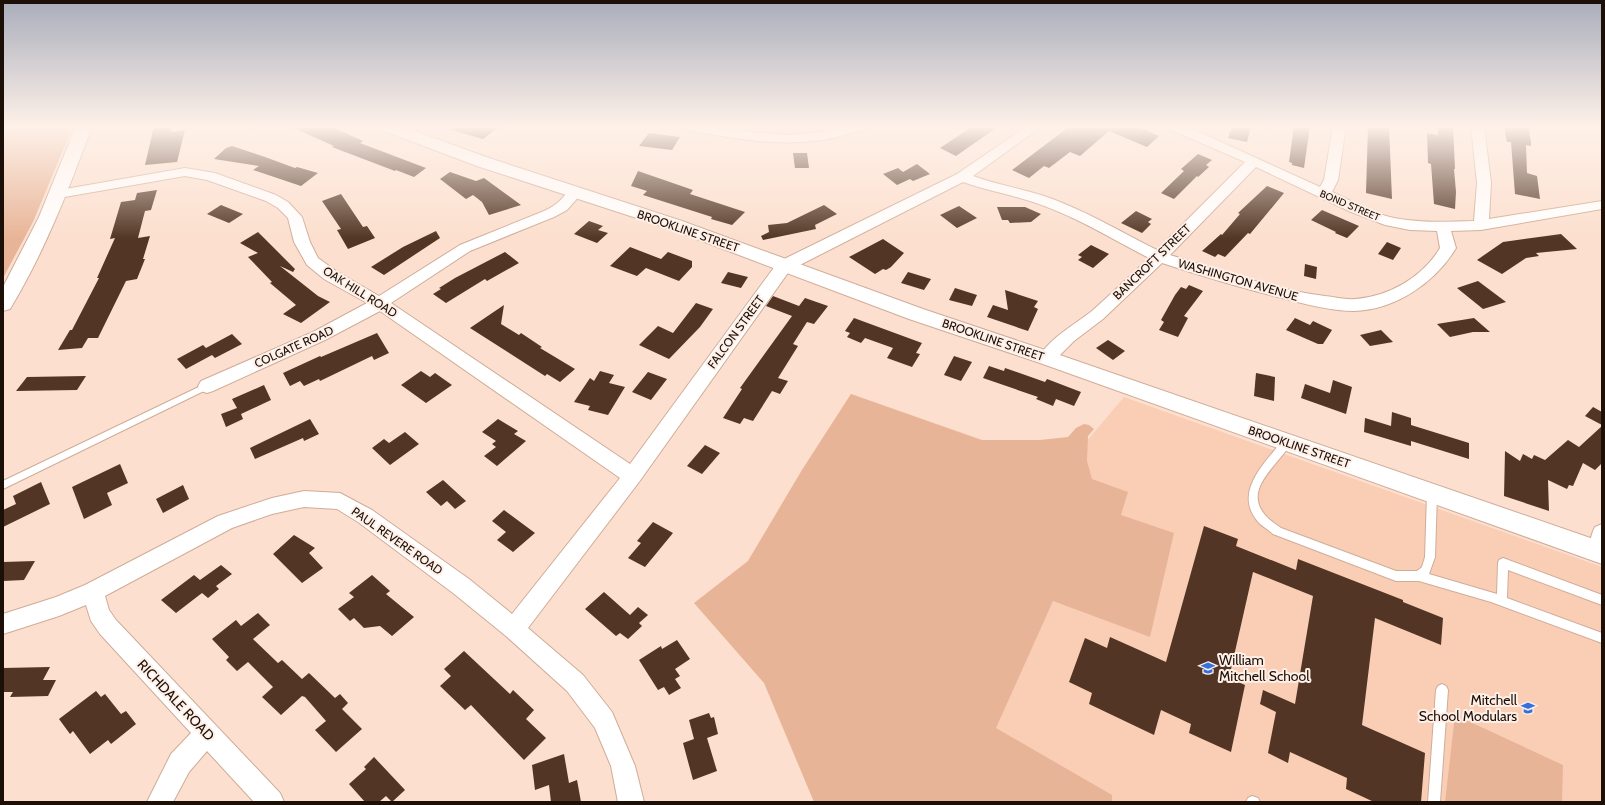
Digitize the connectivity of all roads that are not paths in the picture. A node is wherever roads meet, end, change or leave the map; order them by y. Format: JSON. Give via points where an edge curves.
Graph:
{"nodes":[{"id":1,"x":70,"y":164,"type":"edge"},
{"id":2,"x":492,"y":164,"type":"edge"},
{"id":3,"x":981,"y":164,"type":"edge"},
{"id":4,"x":1251,"y":164,"type":"edge"},
{"id":5,"x":1259,"y":164,"type":"edge"},
{"id":6,"x":1334,"y":164,"type":"edge"},
{"id":7,"x":1482,"y":164,"type":"edge"},
{"id":8,"x":962,"y":177,"type":"junction"},
{"id":9,"x":575,"y":193,"type":"junction"},
{"id":10,"x":59,"y":194,"type":"junction"},
{"id":11,"x":1324,"y":194,"type":"junction"},
{"id":12,"x":1602,"y":205,"type":"edge"},
{"id":13,"x":1481,"y":224,"type":"junction"},
{"id":14,"x":1443,"y":227,"type":"junction"},
{"id":15,"x":1159,"y":257,"type":"junction"},
{"id":16,"x":784,"y":266,"type":"junction"},
{"id":17,"x":3,"y":304,"type":"edge"},
{"id":18,"x":381,"y":304,"type":"junction"},
{"id":19,"x":1047,"y":358,"type":"junction"},
{"id":20,"x":206,"y":386,"type":"joint"},
{"id":21,"x":1286,"y":443,"type":"junction"},
{"id":22,"x":632,"y":476,"type":"junction"},
{"id":23,"x":3,"y":485,"type":"edge"},
{"id":24,"x":1432,"y":494,"type":"junction"},
{"id":25,"x":1601,"y":546,"type":"edge"},
{"id":26,"x":1419,"y":576,"type":"junction"},
{"id":27,"x":93,"y":592,"type":"junction"},
{"id":28,"x":1602,"y":600,"type":"edge"},
{"id":29,"x":1502,"y":601,"type":"junction"},
{"id":30,"x":3,"y":624,"type":"edge"},
{"id":31,"x":514,"y":629,"type":"junction"},
{"id":32,"x":1602,"y":638,"type":"edge"},
{"id":33,"x":1442,"y":690,"type":"dead end"},
{"id":34,"x":207,"y":733,"type":"junction"},
{"id":35,"x":160,"y":802,"type":"edge"},
{"id":36,"x":271,"y":802,"type":"edge"},
{"id":37,"x":631,"y":802,"type":"edge"},
{"id":38,"x":1434,"y":802,"type":"edge"}],
"edges":[{"from":1,"to":10,"type":"street"},
{"from":2,"to":9,"type":"street","name":"BROOKLINE STREET"},
{"from":3,"to":8,"type":"street","name":"FALCON STREET"},
{"from":4,"to":15,"type":"street","name":"BANCROFT STREET"},
{"from":5,"to":11,"type":"street","name":"BOND STREET"},
{"from":6,"to":11,"type":"street","via":[[1331,180]]},
{"from":7,"to":13,"type":"street","via":[[1484,183]]},
{"from":8,"to":15,"type":"street","name":"WASHINGTON AVENUE","via":[[1036,198],[1077,215]]},
{"from":8,"to":16,"type":"street","name":"FALCON STREET"},
{"from":9,"to":16,"type":"street","name":"BROOKLINE STREET","via":[[676,225]]},
{"from":9,"to":18,"type":"street","name":"COLGATE ROAD","via":[[562,207],[549,214],[465,248]]},
{"from":10,"to":17,"type":"street","via":[[33,251]]},
{"from":10,"to":18,"type":"street","name":"OAK HILL ROAD","via":[[175,173],[195,172],[210,176],[271,198],[283,206],[295,217],[302,242],[312,261],[330,275]]},
{"from":11,"to":14,"type":"street","name":"BOND STREET","via":[[1390,222]]},
{"from":12,"to":13,"type":"street"},
{"from":13,"to":14,"type":"street"},
{"from":14,"to":15,"type":"street","name":"WASHINGTON AVENUE","via":[[1448,248],[1441,260],[1415,284],[1385,300],[1354,305],[1307,299],[1237,282]]},
{"from":15,"to":19,"type":"street","name":"BANCROFT STREET"},
{"from":16,"to":19,"type":"street","name":"BROOKLINE STREET"},
{"from":16,"to":22,"type":"street","name":"FALCON STREET"},
{"from":18,"to":20,"type":"street","name":"COLGATE ROAD","via":[[319,336]]},
{"from":18,"to":22,"type":"street","name":"OAK HILL ROAD"},
{"from":19,"to":21,"type":"street","name":"BROOKLINE STREET"},
{"from":20,"to":23,"type":"lane","name":"COLGATE ROAD"},
{"from":21,"to":24,"type":"street","name":"BROOKLINE STREET"},
{"from":21,"to":26,"type":"lane","via":[[1255,482],[1251,495],[1256,513],[1277,531],[1396,576]]},
{"from":22,"to":31,"type":"street","name":"FALCON STREET"},
{"from":24,"to":25,"type":"street","name":"BROOKLINE STREET"},
{"from":24,"to":26,"type":"lane","via":[[1430,557],[1426,570]]},
{"from":26,"to":29,"type":"lane"},
{"from":27,"to":30,"type":"street","name":"PAUL REVERE ROAD"},
{"from":27,"to":31,"type":"street","name":"PAUL REVERE ROAD","via":[[225,522],[272,506],[304,499],[340,501],[365,516],[454,581]]},
{"from":27,"to":34,"type":"street","name":"RICHDALE ROAD","via":[[99,614],[108,626]]},
{"from":28,"to":29,"type":"lane","via":[[1503,563]]},
{"from":29,"to":32,"type":"lane"},
{"from":31,"to":37,"type":"street","name":"PAUL REVERE ROAD","via":[[575,683],[604,720],[624,766]]},
{"from":33,"to":38,"type":"lane"},
{"from":34,"to":35,"type":"street","via":[[180,763]]},
{"from":34,"to":36,"type":"street","name":"RICHDALE ROAD"}]}
